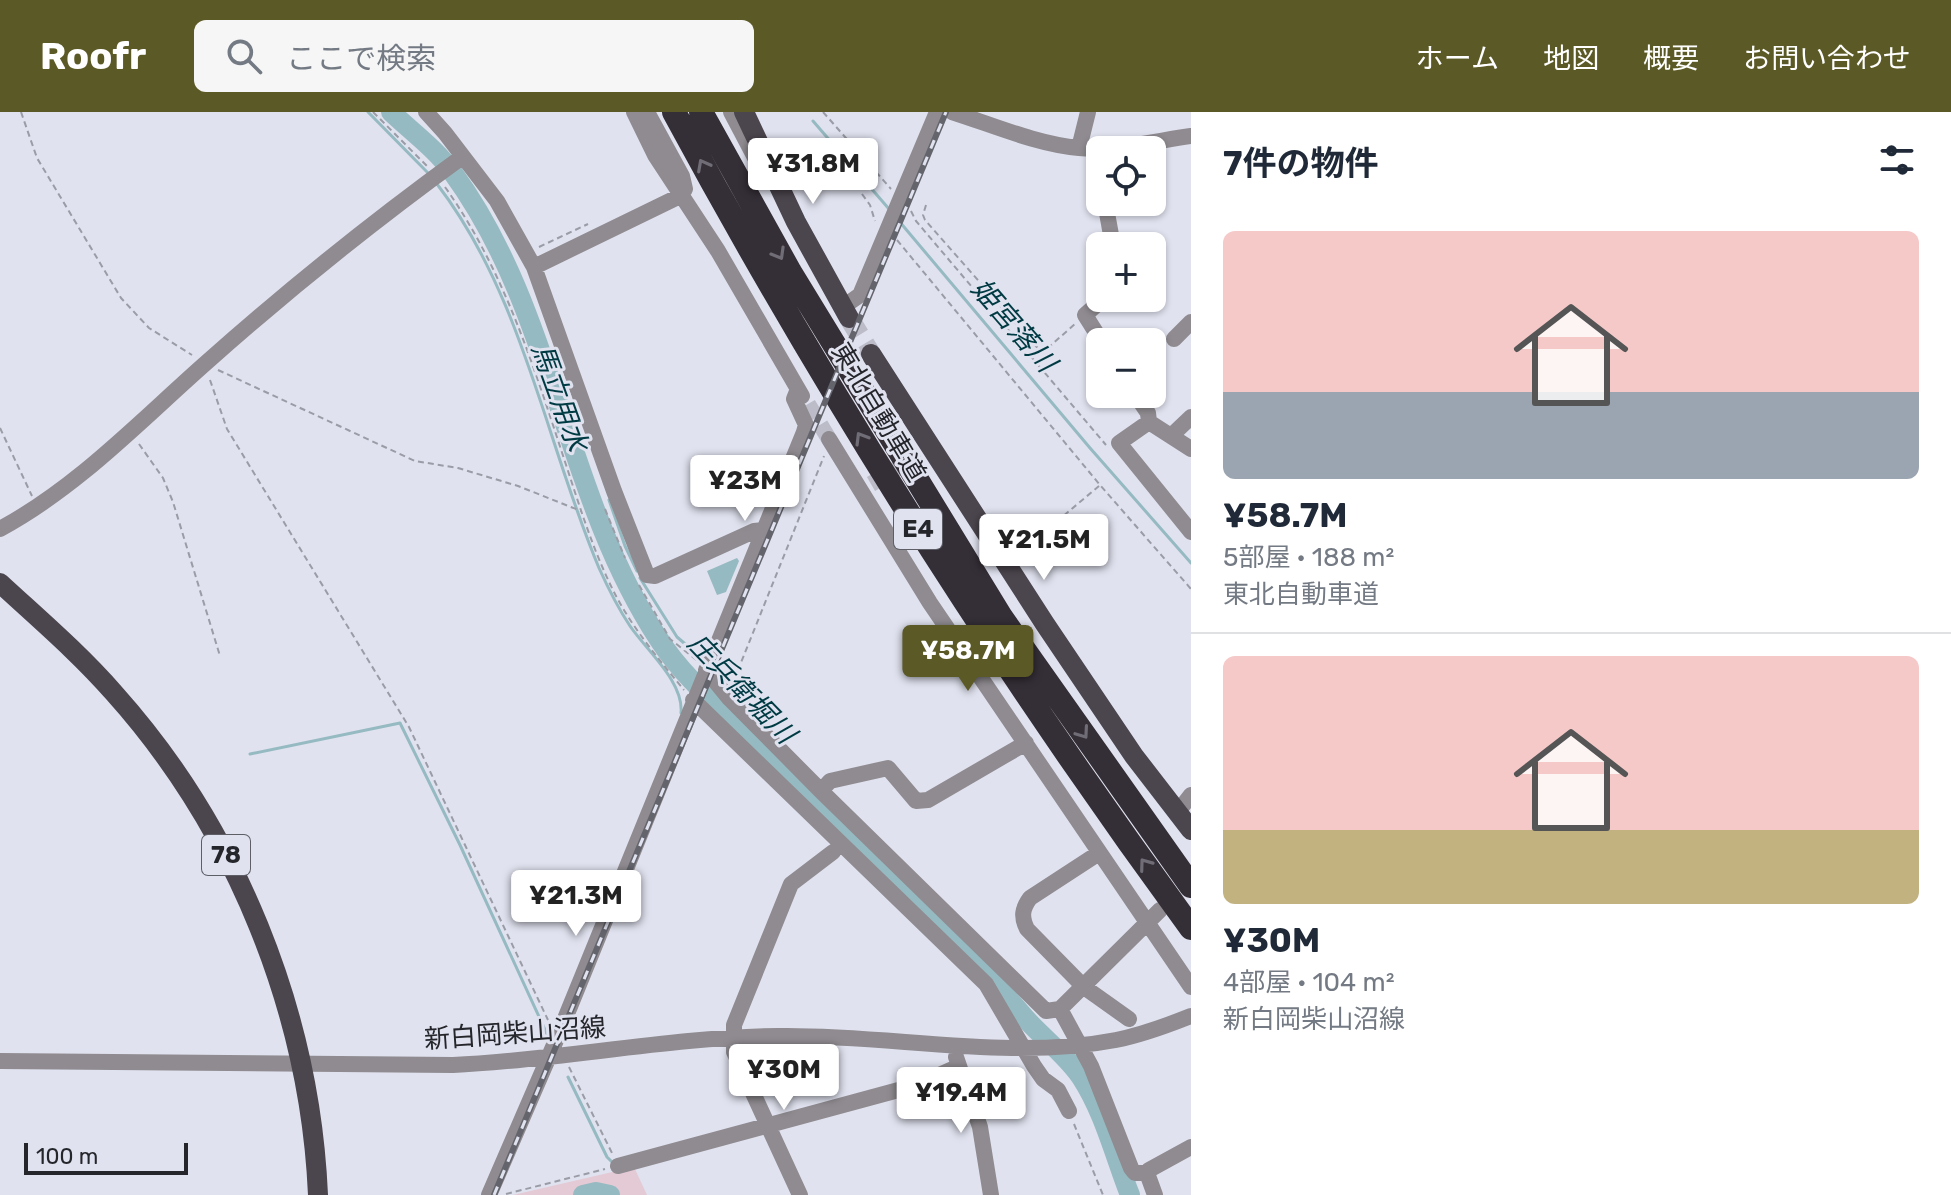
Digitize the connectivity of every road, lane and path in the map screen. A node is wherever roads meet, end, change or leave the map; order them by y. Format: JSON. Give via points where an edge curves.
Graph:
{"nodes":[{"id":1,"x":21,"y":112,"type":"edge"},
{"id":2,"x":373,"y":112,"type":"edge"},
{"id":3,"x":426,"y":112,"type":"edge"},
{"id":4,"x":634,"y":112,"type":"edge"},
{"id":5,"x":647,"y":112,"type":"edge"},
{"id":6,"x":674,"y":112,"type":"edge"},
{"id":7,"x":744,"y":112,"type":"edge"},
{"id":8,"x":823,"y":112,"type":"edge"},
{"id":9,"x":937,"y":112,"type":"edge"},
{"id":10,"x":952,"y":112,"type":"edge"},
{"id":11,"x":1088,"y":112,"type":"edge"},
{"id":12,"x":720,"y":113,"type":"edge"},
{"id":13,"x":1087,"y":136,"type":"edge"},
{"id":14,"x":1191,"y":136,"type":"edge"},
{"id":15,"x":1166,"y":139,"type":"edge"},
{"id":16,"x":1086,"y":148,"type":"edge"},
{"id":17,"x":458,"y":160,"type":"junction"},
{"id":18,"x":439,"y":176,"type":"junction"},
{"id":19,"x":776,"y":180,"type":"junction"},
{"id":20,"x":862,"y":194,"type":"dead end"},
{"id":21,"x":680,"y":196,"type":"junction"},
{"id":22,"x":900,"y":200,"type":"junction"},
{"id":23,"x":926,"y":205,"type":"dead end"},
{"id":24,"x":595,"y":222,"type":"dead end"},
{"id":25,"x":887,"y":228,"type":"junction"},
{"id":26,"x":530,"y":260,"type":"junction"},
{"id":27,"x":1088,"y":312,"type":"edge"},
{"id":28,"x":846,"y":313,"type":"joint"},
{"id":29,"x":1085,"y":315,"type":"junction"},
{"id":30,"x":1191,"y":322,"type":"edge"},
{"id":31,"x":1093,"y":328,"type":"edge"},
{"id":32,"x":1174,"y":339,"type":"dead end"},
{"id":33,"x":871,"y":354,"type":"tunnel mouth"},
{"id":34,"x":205,"y":363,"type":"junction"},
{"id":35,"x":798,"y":389,"type":"junction"},
{"id":36,"x":808,"y":404,"type":"tunnel mouth"},
{"id":37,"x":1145,"y":408,"type":"edge"},
{"id":38,"x":1191,"y":417,"type":"edge"},
{"id":39,"x":1149,"y":422,"type":"junction"},
{"id":40,"x":0,"y":428,"type":"edge"},
{"id":41,"x":130,"y":433,"type":"junction"},
{"id":42,"x":1171,"y":436,"type":"junction"},
{"id":43,"x":832,"y":446,"type":"joint"},
{"id":44,"x":1191,"y":449,"type":"edge"},
{"id":45,"x":1114,"y":454,"type":"dead end"},
{"id":46,"x":1100,"y":485,"type":"junction"},
{"id":47,"x":38,"y":509,"type":"junction"},
{"id":48,"x":581,"y":511,"type":"junction"},
{"id":49,"x":0,"y":529,"type":"edge"},
{"id":50,"x":764,"y":530,"type":"junction"},
{"id":51,"x":1191,"y":532,"type":"edge"},
{"id":52,"x":1006,"y":564,"type":"junction"},
{"id":53,"x":0,"y":583,"type":"edge"},
{"id":54,"x":1191,"y":589,"type":"edge"},
{"id":55,"x":220,"y":656,"type":"dead end"},
{"id":56,"x":705,"y":673,"type":"junction"},
{"id":57,"x":733,"y":682,"type":"dead end"},
{"id":58,"x":694,"y":698,"type":"junction"},
{"id":59,"x":1026,"y":743,"type":"junction"},
{"id":60,"x":821,"y":791,"type":"junction"},
{"id":61,"x":1191,"y":795,"type":"edge"},
{"id":62,"x":802,"y":807,"type":"junction"},
{"id":63,"x":1177,"y":813,"type":"junction"},
{"id":64,"x":1191,"y":830,"type":"edge"},
{"id":65,"x":833,"y":852,"type":"junction"},
{"id":66,"x":1099,"y":853,"type":"junction"},
{"id":67,"x":882,"y":885,"type":"junction"},
{"id":68,"x":1191,"y":886,"type":"edge"},
{"id":69,"x":1160,"y":910,"type":"dead end"},
{"id":70,"x":1147,"y":922,"type":"junction"},
{"id":71,"x":1191,"y":928,"type":"edge"},
{"id":72,"x":1084,"y":987,"type":"junction"},
{"id":73,"x":1191,"y":987,"type":"edge"},
{"id":74,"x":1060,"y":1009,"type":"junction"},
{"id":75,"x":1191,"y":1016,"type":"edge"},
{"id":76,"x":1129,"y":1019,"type":"dead end"},
{"id":77,"x":560,"y":1031,"type":"junction"},
{"id":78,"x":733,"y":1037,"type":"junction"},
{"id":79,"x":956,"y":1044,"type":"junction"},
{"id":80,"x":1077,"y":1045,"type":"junction"},
{"id":81,"x":1028,"y":1047,"type":"junction"},
{"id":82,"x":567,"y":1056,"type":"junction"},
{"id":83,"x":548,"y":1058,"type":"junction"},
{"id":84,"x":0,"y":1061,"type":"edge"},
{"id":85,"x":301,"y":1064,"type":"junction"},
{"id":86,"x":957,"y":1067,"type":"junction"},
{"id":87,"x":1069,"y":1111,"type":"joint"},
{"id":88,"x":769,"y":1126,"type":"junction"},
{"id":89,"x":1191,"y":1147,"type":"edge"},
{"id":90,"x":618,"y":1166,"type":"junction"},
{"id":91,"x":1147,"y":1173,"type":"junction"},
{"id":92,"x":318,"y":1195,"type":"edge"},
{"id":93,"x":489,"y":1195,"type":"edge"},
{"id":94,"x":501,"y":1195,"type":"edge"},
{"id":95,"x":800,"y":1195,"type":"edge"},
{"id":96,"x":991,"y":1195,"type":"edge"},
{"id":97,"x":1103,"y":1195,"type":"edge"},
{"id":98,"x":1155,"y":1195,"type":"edge"}],
"edges":[{"from":1,"to":34,"type":"path","via":[[37,158],[121,298],[149,328]]},
{"from":2,"to":18,"type":"path"},
{"from":3,"to":17,"type":"street"},
{"from":4,"to":21,"type":"street"},
{"from":5,"to":21,"type":"street","via":[[685,183]]},
{"from":71,"to":6,"type":"highway","name":"東北自動車道","number":"E4","one_way":true,"via":[[1049,730],[895,493],[777,298]]},
{"from":7,"to":19,"type":"main road"},
{"from":8,"to":22,"type":"path"},
{"from":9,"to":22,"type":"street"},
{"from":10,"to":16,"type":"street","via":[[1052,143]]},
{"from":11,"to":13,"type":"street"},
{"from":12,"to":19,"type":"street","via":[[761,169]]},
{"from":12,"to":68,"type":"highway","name":"東北自動車道","number":"E4","one_way":true,"via":[[790,272],[993,603]]},
{"from":14,"to":15,"type":"street"},
{"from":17,"to":18,"type":"street"},
{"from":17,"to":26,"type":"street","via":[[497,201]]},
{"from":18,"to":34,"type":"street","via":[[387,211]]},
{"from":18,"to":48,"type":"path","via":[[503,286]]},
{"from":19,"to":28,"type":"main road"},
{"from":20,"to":25,"type":"path","via":[[879,229]]},
{"from":21,"to":26,"type":"street"},
{"from":21,"to":35,"type":"street"},
{"from":22,"to":25,"type":"street"},
{"from":22,"to":45,"type":"path","via":[[906,200],[916,221]]},
{"from":23,"to":29,"type":"path","via":[[925,220],[1042,353]]},
{"from":24,"to":26,"type":"path"},
{"from":25,"to":28,"type":"street","via":[[860,295]]},
{"from":25,"to":46,"type":"path"},
{"from":26,"to":50,"type":"street","via":[[647,575]]},
{"from":27,"to":29,"type":"street"},
{"from":29,"to":31,"type":"street"},
{"from":30,"to":32,"type":"street"},
{"from":33,"to":52,"type":"main road","via":[[925,452]]},
{"from":34,"to":41,"type":"street"},
{"from":34,"to":48,"type":"path","via":[[415,461],[473,472]]},
{"from":34,"to":77,"type":"path","via":[[227,429],[409,727],[546,1018]]},
{"from":35,"to":36,"type":"street"},
{"from":35,"to":50,"type":"street","via":[[794,399],[806,425]]},
{"from":37,"to":39,"type":"street"},
{"from":38,"to":42,"type":"street"},
{"from":39,"to":42,"type":"street"},
{"from":39,"to":51,"type":"street","via":[[1119,443]]},
{"from":40,"to":47,"type":"path"},
{"from":41,"to":47,"type":"street"},
{"from":41,"to":55,"type":"path","via":[[173,502]]},
{"from":42,"to":44,"type":"street"},
{"from":43,"to":57,"type":"path","via":[[820,462]]},
{"from":43,"to":59,"type":"street","via":[[866,487],[930,603]]},
{"from":46,"to":52,"type":"path"},
{"from":46,"to":54,"type":"path"},
{"from":47,"to":49,"type":"street"},
{"from":48,"to":58,"type":"path","via":[[625,612]]},
{"from":50,"to":56,"type":"street"},
{"from":52,"to":63,"type":"main road"},
{"from":53,"to":85,"type":"main road","number":"78","via":[[114,693],[204,816],[263,937]]},
{"from":56,"to":58,"type":"street"},
{"from":56,"to":60,"type":"street"},
{"from":58,"to":62,"type":"street"},
{"from":58,"to":77,"type":"street"},
{"from":59,"to":60,"type":"street","via":[[928,800],[916,801],[888,768],[830,781]]},
{"from":59,"to":66,"type":"street"},
{"from":60,"to":74,"type":"street","via":[[1046,1011]]},
{"from":61,"to":63,"type":"street"},
{"from":62,"to":65,"type":"street","via":[[799,816]]},
{"from":62,"to":67,"type":"street"},
{"from":63,"to":64,"type":"main road"},
{"from":65,"to":67,"type":"street","via":[[872,890]]},
{"from":65,"to":78,"type":"street","via":[[791,884],[736,1017]]},
{"from":66,"to":70,"type":"street"},
{"from":66,"to":72,"type":"street","via":[[1030,898],[1022,919]]},
{"from":67,"to":81,"type":"street","via":[[986,984]]},
{"from":69,"to":70,"type":"street"},
{"from":70,"to":72,"type":"street"},
{"from":70,"to":73,"type":"street"},
{"from":72,"to":74,"type":"street"},
{"from":72,"to":76,"type":"street"},
{"from":74,"to":80,"type":"street"},
{"from":75,"to":80,"type":"street","via":[[1137,1035]]},
{"from":77,"to":83,"type":"street"},
{"from":78,"to":79,"type":"street","name":"新白岡柴山沼線","via":[[840,1036]]},
{"from":78,"to":82,"type":"street","name":"新白岡柴山沼線"},
{"from":78,"to":88,"type":"street","via":[[734,1052]]},
{"from":79,"to":81,"type":"street","name":"新白岡柴山沼線"},
{"from":79,"to":86,"type":"street"},
{"from":80,"to":81,"type":"street","name":"新白岡柴山沼線"},
{"from":80,"to":91,"type":"street","via":[[1131,1168]]},
{"from":81,"to":87,"type":"street","via":[[1043,1079],[1058,1090]]},
{"from":82,"to":83,"type":"street","name":"新白岡柴山沼線"},
{"from":82,"to":90,"type":"path"},
{"from":83,"to":85,"type":"street","name":"新白岡柴山沼線","via":[[443,1065]]},
{"from":83,"to":93,"type":"street"},
{"from":84,"to":85,"type":"street","name":"新白岡柴山沼線"},
{"from":85,"to":92,"type":"main road","number":"78"},
{"from":86,"to":88,"type":"street","via":[[917,1085]]},
{"from":86,"to":96,"type":"street","via":[[980,1127]]},
{"from":87,"to":97,"type":"path"},
{"from":88,"to":90,"type":"street"},
{"from":88,"to":95,"type":"street"},
{"from":89,"to":91,"type":"street"},
{"from":90,"to":94,"type":"path"},
{"from":91,"to":98,"type":"street"}]}
